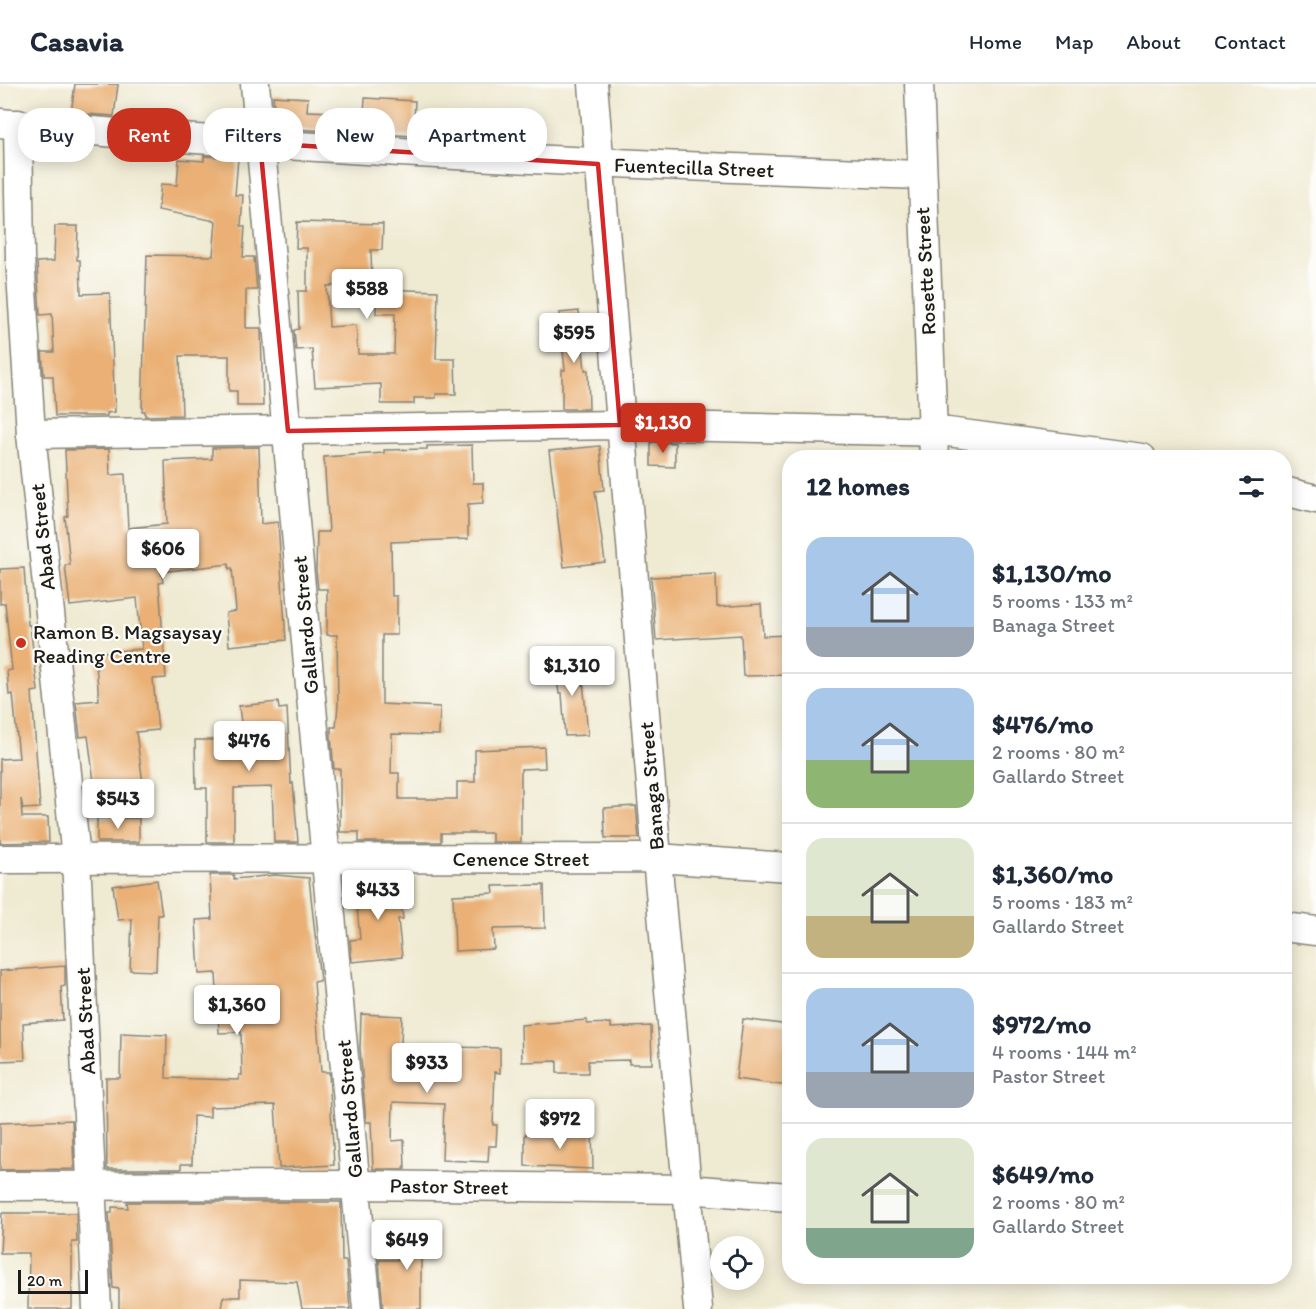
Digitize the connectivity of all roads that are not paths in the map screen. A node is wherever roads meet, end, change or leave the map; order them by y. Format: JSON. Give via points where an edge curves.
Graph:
{"nodes":[{"id":1,"x":255,"y":84,"type":"edge"},
{"id":2,"x":593,"y":84,"type":"edge"},
{"id":3,"x":919,"y":84,"type":"edge"},
{"id":4,"x":257,"y":108,"type":"edge"},
{"id":5,"x":9,"y":123,"type":"edge"},
{"id":6,"x":203,"y":138,"type":"edge"},
{"id":7,"x":303,"y":146,"type":"edge"},
{"id":8,"x":262,"y":162,"type":"edge"},
{"id":9,"x":598,"y":164,"type":"junction"},
{"id":10,"x":921,"y":175,"type":"junction"},
{"id":11,"x":10,"y":257,"type":"edge"},
{"id":12,"x":620,"y":425,"type":"junction"},
{"id":13,"x":288,"y":431,"type":"junction"},
{"id":14,"x":31,"y":434,"type":"junction"},
{"id":15,"x":933,"y":445,"type":"edge"},
{"id":16,"x":1013,"y":450,"type":"edge"},
{"id":17,"x":1292,"y":493,"type":"edge"},
{"id":18,"x":1316,"y":499,"type":"edge"},
{"id":19,"x":76,"y":858,"type":"junction"},
{"id":20,"x":325,"y":858,"type":"junction"},
{"id":21,"x":657,"y":858,"type":"junction"},
{"id":22,"x":0,"y":859,"type":"edge"},
{"id":23,"x":782,"y":867,"type":"edge"},
{"id":24,"x":1292,"y":928,"type":"edge"},
{"id":25,"x":1316,"y":931,"type":"edge"},
{"id":26,"x":356,"y":1185,"type":"junction"},
{"id":27,"x":0,"y":1186,"type":"edge"},
{"id":28,"x":93,"y":1186,"type":"junction"},
{"id":29,"x":687,"y":1189,"type":"junction"},
{"id":30,"x":782,"y":1196,"type":"edge"},
{"id":31,"x":97,"y":1309,"type":"edge"},
{"id":32,"x":367,"y":1309,"type":"edge"},
{"id":33,"x":698,"y":1309,"type":"edge"}],
"edges":[{"from":1,"to":4,"type":"street","name":"Gallardo Street"},
{"from":2,"to":9,"type":"street","name":"Banaga Street"},
{"from":3,"to":10,"type":"street","name":"Rosette Street"},
{"from":5,"to":6,"type":"street","name":"Fuentecilla Street"},
{"from":5,"to":11,"type":"street","name":"Abad Street"},
{"from":7,"to":9,"type":"street","name":"Fuentecilla Street"},
{"from":8,"to":13,"type":"street","name":"Gallardo Street"},
{"from":9,"to":10,"type":"street","name":"Fuentecilla Street"},
{"from":9,"to":12,"type":"street","name":"Banaga Street"},
{"from":10,"to":15,"type":"street","name":"Rosette Street"},
{"from":11,"to":14,"type":"street","name":"Abad Street"},
{"from":12,"to":13,"type":"street"},
{"from":12,"to":15,"type":"street"},
{"from":12,"to":21,"type":"street","name":"Banaga Street"},
{"from":13,"to":14,"type":"street"},
{"from":13,"to":20,"type":"street","name":"Gallardo Street"},
{"from":14,"to":19,"type":"street","name":"Abad Street"},
{"from":15,"to":16,"type":"street"},
{"from":17,"to":18,"type":"street"},
{"from":19,"to":20,"type":"street","name":"Cenence Street"},
{"from":19,"to":22,"type":"street","name":"Cenence Street"},
{"from":19,"to":28,"type":"street","name":"Abad Street"},
{"from":20,"to":21,"type":"street","name":"Cenence Street"},
{"from":20,"to":26,"type":"street","name":"Gallardo Street"},
{"from":21,"to":23,"type":"street","name":"Cenence Street"},
{"from":21,"to":29,"type":"street","name":"Banaga Street"},
{"from":24,"to":25,"type":"street"},
{"from":26,"to":28,"type":"street","name":"Pastor Street"},
{"from":26,"to":29,"type":"street","name":"Pastor Street"},
{"from":26,"to":32,"type":"street","name":"Gallardo Street"},
{"from":27,"to":28,"type":"street","name":"Pastor Street"},
{"from":28,"to":31,"type":"street","name":"Abad Street"},
{"from":29,"to":30,"type":"street","name":"Pastor Street"},
{"from":29,"to":33,"type":"street","name":"Banaga Street"}]}
